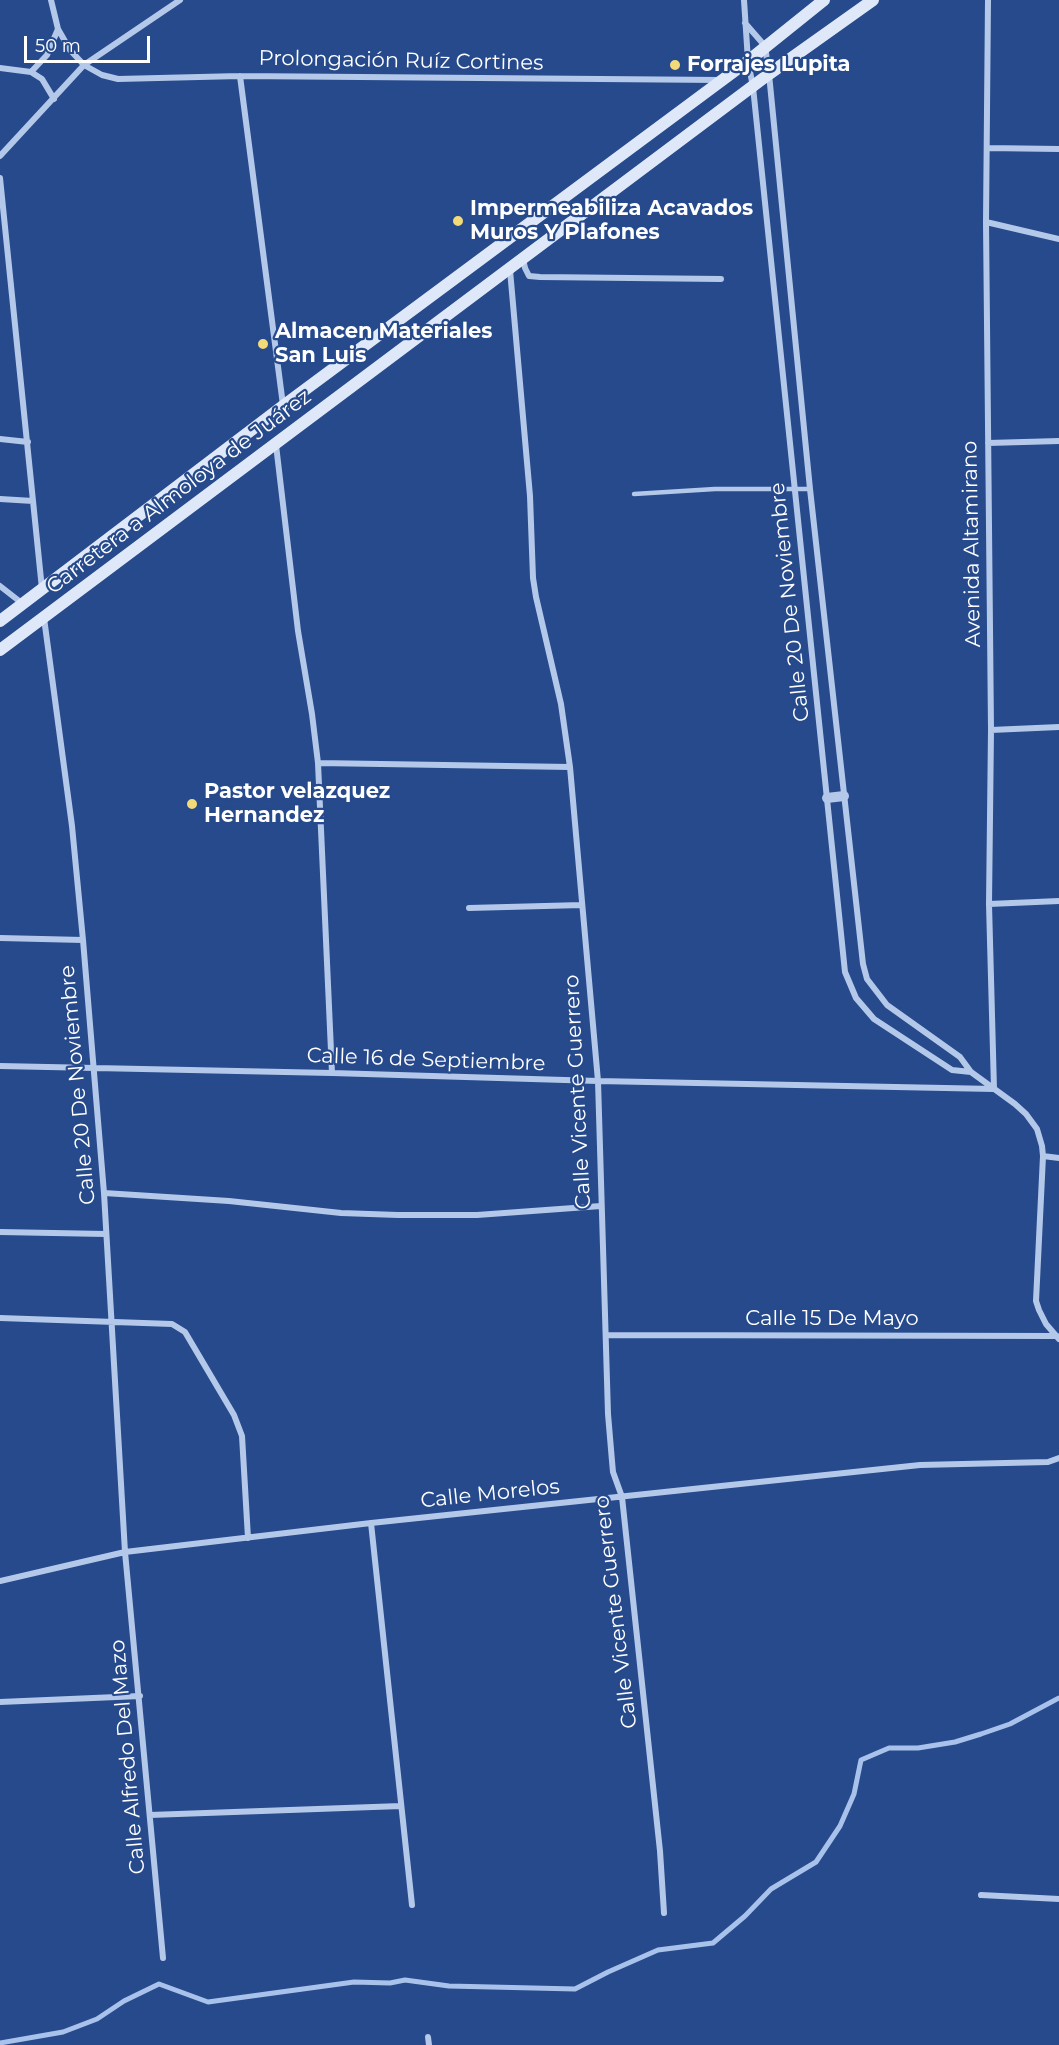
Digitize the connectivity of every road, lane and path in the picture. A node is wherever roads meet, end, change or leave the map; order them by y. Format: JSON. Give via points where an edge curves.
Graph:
{"nodes":[{"id":1,"x":51,"y":0,"type":"edge"},
{"id":2,"x":180,"y":0,"type":"edge"},
{"id":3,"x":744,"y":0,"type":"edge"},
{"id":4,"x":824,"y":0,"type":"edge"},
{"id":5,"x":873,"y":0,"type":"edge"},
{"id":6,"x":988,"y":0,"type":"edge"},
{"id":7,"x":746,"y":23,"type":"junction"},
{"id":8,"x":58,"y":29,"type":"junction"},
{"id":9,"x":765,"y":46,"type":"junction"},
{"id":10,"x":748,"y":61,"type":"junction"},
{"id":11,"x":84,"y":65,"type":"junction"},
{"id":12,"x":0,"y":68,"type":"edge"},
{"id":13,"x":31,"y":72,"type":"junction"},
{"id":14,"x":769,"y":74,"type":"junction"},
{"id":15,"x":240,"y":76,"type":"junction"},
{"id":16,"x":721,"y":80,"type":"junction"},
{"id":17,"x":753,"y":87,"type":"junction"},
{"id":18,"x":54,"y":99,"type":"junction"},
{"id":19,"x":987,"y":148,"type":"junction"},
{"id":20,"x":1059,"y":148,"type":"edge"},
{"id":21,"x":0,"y":156,"type":"edge"},
{"id":22,"x":0,"y":178,"type":"edge"},
{"id":23,"x":986,"y":222,"type":"junction"},
{"id":24,"x":1059,"y":239,"type":"edge"},
{"id":25,"x":524,"y":259,"type":"junction"},
{"id":26,"x":510,"y":269,"type":"junction"},
{"id":27,"x":721,"y":279,"type":"dead end"},
{"id":28,"x":283,"y":406,"type":"junction"},
{"id":29,"x":0,"y":439,"type":"edge"},
{"id":30,"x":1059,"y":441,"type":"edge"},
{"id":31,"x":28,"y":442,"type":"junction"},
{"id":32,"x":988,"y":443,"type":"junction"},
{"id":33,"x":276,"y":445,"type":"junction"},
{"id":34,"x":794,"y":489,"type":"junction"},
{"id":35,"x":810,"y":489,"type":"junction"},
{"id":36,"x":634,"y":494,"type":"dead end"},
{"id":37,"x":0,"y":499,"type":"edge"},
{"id":38,"x":33,"y":501,"type":"junction"},
{"id":39,"x":0,"y":586,"type":"edge"},
{"id":40,"x":42,"y":590,"type":"junction"},
{"id":41,"x":23,"y":604,"type":"junction"},
{"id":42,"x":44,"y":617,"type":"junction"},
{"id":43,"x":0,"y":621,"type":"edge"},
{"id":44,"x":0,"y":650,"type":"edge"},
{"id":45,"x":1059,"y":727,"type":"edge"},
{"id":46,"x":991,"y":730,"type":"junction"},
{"id":47,"x":318,"y":763,"type":"junction"},
{"id":48,"x":570,"y":767,"type":"junction"},
{"id":49,"x":844,"y":796,"type":"junction"},
{"id":50,"x":827,"y":798,"type":"junction"},
{"id":51,"x":1059,"y":901,"type":"edge"},
{"id":52,"x":989,"y":904,"type":"junction"},
{"id":53,"x":582,"y":905,"type":"junction"},
{"id":54,"x":469,"y":908,"type":"dead end"},
{"id":55,"x":0,"y":938,"type":"edge"},
{"id":56,"x":83,"y":940,"type":"junction"},
{"id":57,"x":0,"y":1066,"type":"edge"},
{"id":58,"x":93,"y":1068,"type":"junction"},
{"id":59,"x":971,"y":1072,"type":"junction"},
{"id":60,"x":332,"y":1073,"type":"junction"},
{"id":61,"x":598,"y":1081,"type":"junction"},
{"id":62,"x":994,"y":1089,"type":"junction"},
{"id":63,"x":1043,"y":1156,"type":"junction"},
{"id":64,"x":1059,"y":1158,"type":"edge"},
{"id":65,"x":104,"y":1193,"type":"junction"},
{"id":66,"x":601,"y":1206,"type":"junction"},
{"id":67,"x":0,"y":1232,"type":"edge"},
{"id":68,"x":106,"y":1234,"type":"junction"},
{"id":69,"x":0,"y":1318,"type":"edge"},
{"id":70,"x":111,"y":1322,"type":"junction"},
{"id":71,"x":606,"y":1335,"type":"junction"},
{"id":72,"x":1058,"y":1337,"type":"edge"},
{"id":73,"x":1059,"y":1458,"type":"edge"},
{"id":74,"x":622,"y":1497,"type":"junction"},
{"id":75,"x":371,"y":1523,"type":"junction"},
{"id":76,"x":248,"y":1538,"type":"junction"},
{"id":77,"x":125,"y":1552,"type":"junction"},
{"id":78,"x":0,"y":1581,"type":"edge"},
{"id":79,"x":140,"y":1696,"type":"junction"},
{"id":80,"x":0,"y":1702,"type":"edge"},
{"id":81,"x":401,"y":1806,"type":"junction"},
{"id":82,"x":150,"y":1815,"type":"junction"},
{"id":83,"x":981,"y":1895,"type":"dead end"},
{"id":84,"x":1059,"y":1899,"type":"edge"},
{"id":85,"x":412,"y":1905,"type":"dead end"},
{"id":86,"x":664,"y":1913,"type":"dead end"},
{"id":87,"x":164,"y":1958,"type":"dead end"},
{"id":88,"x":428,"y":2037,"type":"dead end"},
{"id":89,"x":429,"y":2045,"type":"edge"}],
"edges":[{"from":1,"to":8,"type":"street"},
{"from":2,"to":11,"type":"street"},
{"from":3,"to":7,"type":"street","name":"Calle 20 De Noviembre"},
{"from":4,"to":9,"type":"main road","name":"Carretera a Almoloya de Juárez"},
{"from":5,"to":14,"type":"main road","name":"Carretera a Almoloya de Juárez"},
{"from":6,"to":19,"type":"street","name":"Avenida Altamirano"},
{"from":7,"to":9,"type":"street"},
{"from":7,"to":10,"type":"street","name":"Calle 20 De Noviembre"},
{"from":8,"to":11,"type":"street"},
{"from":8,"to":13,"type":"street","via":[[47,55]]},
{"from":9,"to":10,"type":"main road","name":"Carretera a Almoloya de Juárez"},
{"from":9,"to":14,"type":"street","name":"Calle 20 De Noviembre"},
{"from":10,"to":16,"type":"main road","name":"Carretera a Almoloya de Juárez"},
{"from":10,"to":17,"type":"street","name":"Calle 20 De Noviembre"},
{"from":11,"to":15,"type":"street","name":"Prolongación Ruíz Cortines","via":[[118,79]]},
{"from":11,"to":18,"type":"street"},
{"from":12,"to":13,"type":"street"},
{"from":13,"to":18,"type":"street","via":[[42,79]]},
{"from":14,"to":17,"type":"main road","name":"Carretera a Almoloya de Juárez"},
{"from":14,"to":35,"type":"street","name":"Calle 20 De Noviembre"},
{"from":15,"to":16,"type":"street","name":"Prolongación Ruíz Cortines"},
{"from":15,"to":28,"type":"street"},
{"from":16,"to":28,"type":"main road","name":"Carretera a Almoloya de Juárez"},
{"from":17,"to":25,"type":"main road","name":"Carretera a Almoloya de Juárez"},
{"from":17,"to":34,"type":"street","name":"Calle 20 De Noviembre"},
{"from":18,"to":21,"type":"street"},
{"from":19,"to":20,"type":"street"},
{"from":19,"to":23,"type":"street","name":"Avenida Altamirano"},
{"from":22,"to":31,"type":"street"},
{"from":23,"to":24,"type":"street"},
{"from":23,"to":32,"type":"street","name":"Avenida Altamirano"},
{"from":25,"to":26,"type":"main road","name":"Carretera a Almoloya de Juárez"},
{"from":25,"to":27,"type":"street","via":[[529,276]]},
{"from":26,"to":33,"type":"main road","name":"Carretera a Almoloya de Juárez"},
{"from":26,"to":48,"type":"street","name":"Calle Vicente Guerrero","via":[[530,496],[533,578],[561,704]]},
{"from":28,"to":40,"type":"main road","name":"Carretera a Almoloya de Juárez"},
{"from":29,"to":31,"type":"street"},
{"from":30,"to":32,"type":"street"},
{"from":31,"to":38,"type":"street"},
{"from":32,"to":46,"type":"street","name":"Avenida Altamirano"},
{"from":33,"to":42,"type":"main road","name":"Carretera a Almoloya de Juárez"},
{"from":33,"to":47,"type":"street"},
{"from":34,"to":35,"type":"lane"},
{"from":34,"to":36,"type":"lane"},
{"from":34,"to":50,"type":"street","name":"Calle 20 De Noviembre"},
{"from":35,"to":49,"type":"street","name":"Calle 20 De Noviembre"},
{"from":37,"to":38,"type":"street"},
{"from":38,"to":40,"type":"street"},
{"from":39,"to":41,"type":"street"},
{"from":40,"to":41,"type":"main road","name":"Carretera a Almoloya de Juárez"},
{"from":41,"to":43,"type":"main road","name":"Carretera a Almoloya de Juárez"},
{"from":42,"to":44,"type":"main road","name":"Carretera a Almoloya de Juárez"},
{"from":42,"to":56,"type":"street","name":"Calle 20 De Noviembre"},
{"from":45,"to":46,"type":"street"},
{"from":46,"to":52,"type":"street","name":"Avenida Altamirano"},
{"from":47,"to":48,"type":"street"},
{"from":47,"to":60,"type":"street"},
{"from":48,"to":53,"type":"street","name":"Calle Vicente Guerrero"},
{"from":49,"to":50,"type":"street"},
{"from":49,"to":59,"type":"street","name":"Calle 20 De Noviembre","via":[[862,964],[867,979],[887,1005],[960,1057]]},
{"from":50,"to":59,"type":"street","name":"Calle 20 De Noviembre","via":[[845,972],[856,998],[874,1019],[952,1070]]},
{"from":51,"to":52,"type":"street"},
{"from":52,"to":62,"type":"street","name":"Avenida Altamirano"},
{"from":53,"to":54,"type":"street"},
{"from":53,"to":61,"type":"street","name":"Calle Vicente Guerrero"},
{"from":55,"to":56,"type":"street"},
{"from":56,"to":58,"type":"street","name":"Calle 20 De Noviembre"},
{"from":57,"to":58,"type":"street","name":"Calle 16 de Septiembre"},
{"from":58,"to":60,"type":"street","name":"Calle 16 de Septiembre"},
{"from":58,"to":65,"type":"street","name":"Calle 20 De Noviembre"},
{"from":59,"to":62,"type":"street","name":"Calle 20 De Noviembre"},
{"from":60,"to":61,"type":"street","name":"Calle 16 de Septiembre"},
{"from":61,"to":62,"type":"street","name":"Calle 16 de Septiembre"},
{"from":61,"to":66,"type":"street","name":"Calle Vicente Guerrero"},
{"from":62,"to":63,"type":"street","name":"Calle 20 De Noviembre","via":[[1032,1121]]},
{"from":63,"to":64,"type":"street"},
{"from":63,"to":72,"type":"street","name":"Calle 20 De Noviembre","via":[[1036,1300],[1046,1324]]},
{"from":65,"to":66,"type":"street","via":[[398,1215],[477,1215]]},
{"from":65,"to":68,"type":"street","name":"Calle 20 De Noviembre"},
{"from":66,"to":71,"type":"street","name":"Calle Vicente Guerrero"},
{"from":67,"to":68,"type":"street"},
{"from":68,"to":70,"type":"street","name":"Calle 20 De Noviembre"},
{"from":69,"to":70,"type":"street"},
{"from":70,"to":76,"type":"street","via":[[172,1324],[184,1332],[234,1415],[242,1437]]},
{"from":70,"to":77,"type":"street","name":"Calle 20 De Noviembre"},
{"from":71,"to":72,"type":"street","name":"Calle 15 De Mayo"},
{"from":71,"to":74,"type":"street","name":"Calle Vicente Guerrero","via":[[613,1472]]},
{"from":73,"to":74,"type":"street","name":"Calle Morelos","via":[[1048,1462],[920,1465]]},
{"from":74,"to":75,"type":"street","name":"Calle Morelos"},
{"from":74,"to":86,"type":"street","name":"Calle Vicente Guerrero"},
{"from":75,"to":76,"type":"street","name":"Calle Morelos"},
{"from":75,"to":81,"type":"street"},
{"from":76,"to":77,"type":"street","name":"Calle Morelos"},
{"from":77,"to":78,"type":"street","name":"Calle Morelos"},
{"from":77,"to":79,"type":"street","name":"Calle Alfredo Del Mazo"},
{"from":79,"to":80,"type":"street"},
{"from":79,"to":82,"type":"street","name":"Calle Alfredo Del Mazo"},
{"from":81,"to":82,"type":"street"},
{"from":81,"to":85,"type":"street"},
{"from":82,"to":87,"type":"street","name":"Calle Alfredo Del Mazo"},
{"from":83,"to":84,"type":"street"},
{"from":88,"to":89,"type":"street"}]}
